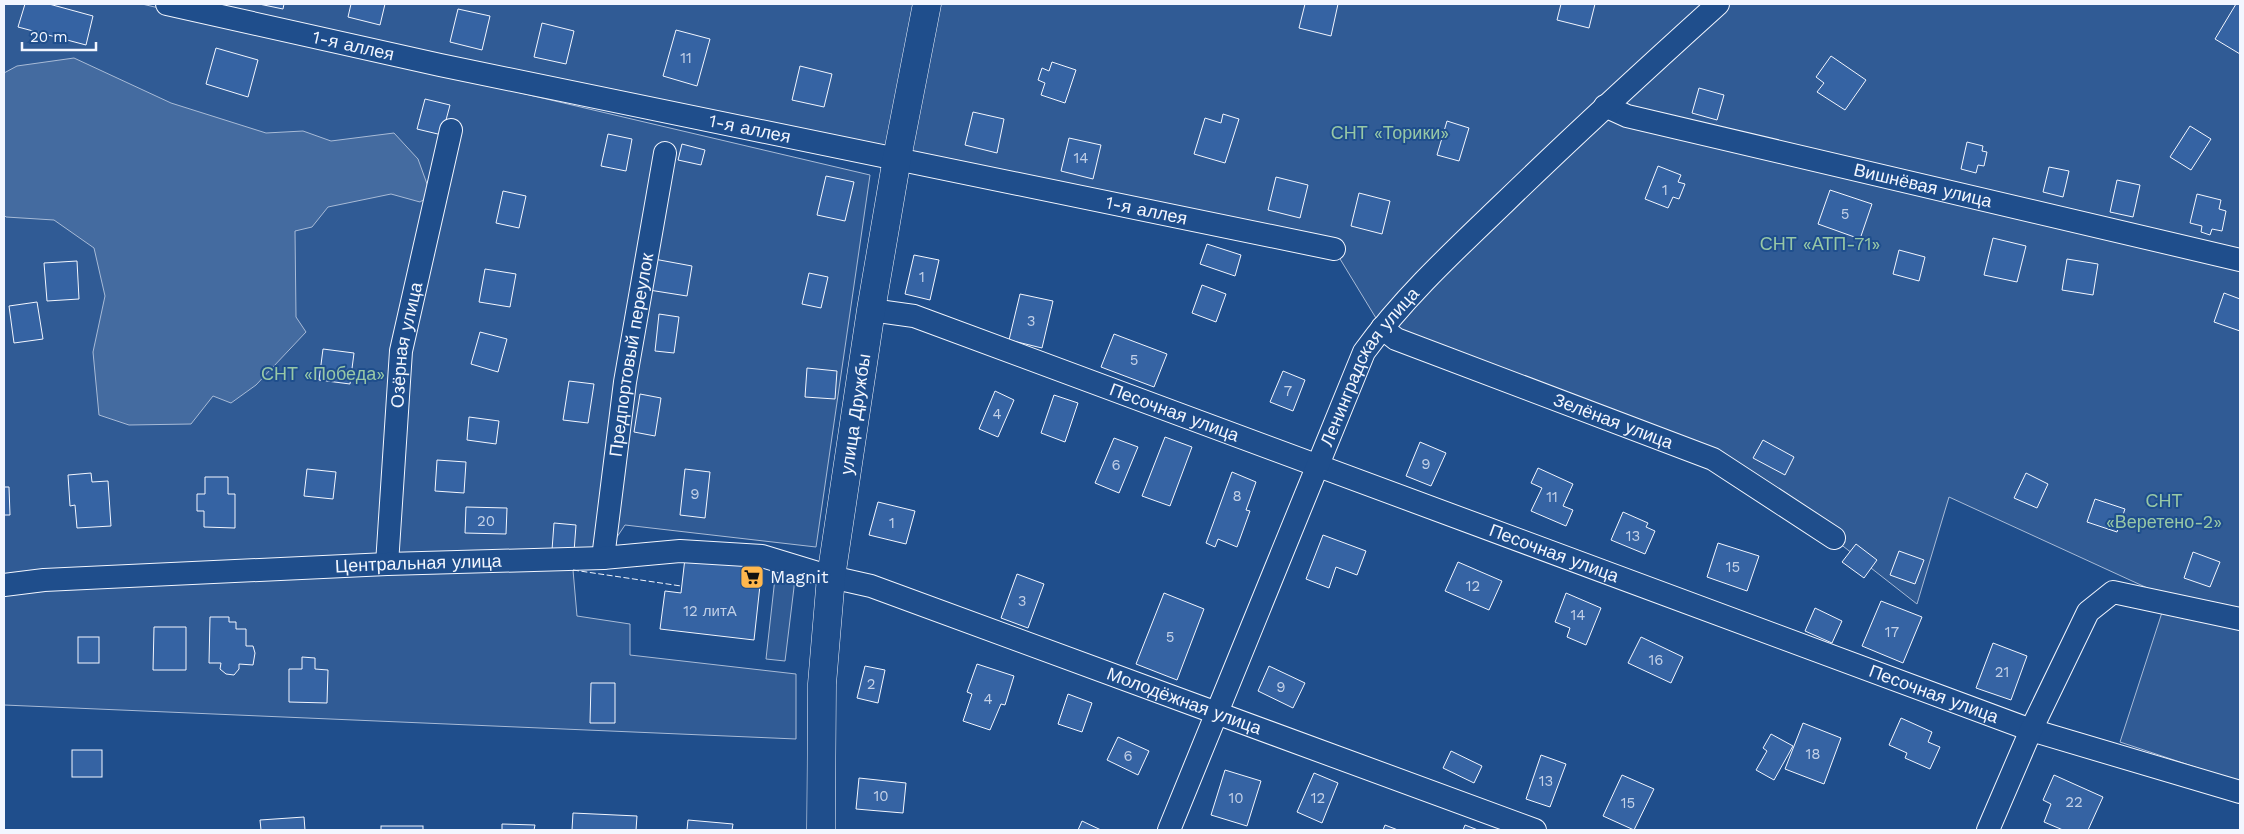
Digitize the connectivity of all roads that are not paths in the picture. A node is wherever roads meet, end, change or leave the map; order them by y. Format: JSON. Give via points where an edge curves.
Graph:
{"nodes":[{"id":1,"x":167,"y":4,"type":"edge"},
{"id":2,"x":927,"y":4,"type":"edge"},
{"id":3,"x":1718,"y":4,"type":"edge"},
{"id":4,"x":1605,"y":106,"type":"junction"},
{"id":5,"x":451,"y":130,"type":"dead end"},
{"id":6,"x":665,"y":153,"type":"dead end"},
{"id":7,"x":897,"y":158,"type":"junction"},
{"id":8,"x":1334,"y":249,"type":"dead end"},
{"id":9,"x":2240,"y":260,"type":"edge"},
{"id":10,"x":871,"y":310,"type":"junction"},
{"id":11,"x":1382,"y":328,"type":"junction"},
{"id":12,"x":1318,"y":465,"type":"junction"},
{"id":13,"x":1834,"y":538,"type":"dead end"},
{"id":14,"x":603,"y":558,"type":"junction"},
{"id":15,"x":387,"y":564,"type":"junction"},
{"id":16,"x":831,"y":577,"type":"junction"},
{"id":17,"x":4,"y":585,"type":"edge"},
{"id":18,"x":2240,"y":619,"type":"edge"},
{"id":19,"x":1217,"y":712,"type":"junction"},
{"id":20,"x":2031,"y":730,"type":"junction"},
{"id":21,"x":2240,"y":792,"type":"edge"},
{"id":22,"x":821,"y":830,"type":"edge"},
{"id":23,"x":1169,"y":830,"type":"edge"},
{"id":24,"x":1535,"y":830,"type":"edge"},
{"id":25,"x":1988,"y":830,"type":"edge"}],
"edges":[{"from":1,"to":7,"type":"street","name":"1-я аллея","via":[[440,65]]},
{"from":2,"to":7,"type":"street","name":"улица Дружбы"},
{"from":3,"to":4,"type":"street","name":"Ленинградская улица"},
{"from":4,"to":9,"type":"street","name":"Вишнёвая улица","via":[[1627,116]]},
{"from":4,"to":11,"type":"street","name":"Ленинградская улица","via":[[1445,259]]},
{"from":5,"to":15,"type":"street","name":"Озёрная улица","via":[[401,351]]},
{"from":6,"to":14,"type":"street","name":"Предпортовый переулок","via":[[625,382]]},
{"from":7,"to":8,"type":"street","name":"1-я аллея"},
{"from":7,"to":10,"type":"street","name":"улица Дружбы"},
{"from":10,"to":12,"type":"street","name":"Песочная улица","via":[[914,316]]},
{"from":10,"to":16,"type":"street","name":"улица Дружбы"},
{"from":11,"to":12,"type":"street","name":"Ленинградская улица","via":[[1364,352]]},
{"from":11,"to":13,"type":"street","name":"Зелёная улица","via":[[1396,339],[1713,459]]},
{"from":12,"to":19,"type":"street","name":"Ленинградская улица"},
{"from":12,"to":20,"type":"street","name":"Песочная улица"},
{"from":14,"to":15,"type":"street","name":"Центральная улица"},
{"from":14,"to":16,"type":"street","name":"Центральная улица","via":[[680,551],[762,556]]},
{"from":15,"to":17,"type":"street","name":"Центральная улица","via":[[44,580]]},
{"from":16,"to":19,"type":"street","name":"Молодёжная улица","via":[[871,586]]},
{"from":16,"to":22,"type":"street","name":"улица Дружбы","via":[[822,684]]},
{"from":18,"to":20,"type":"street","via":[[2113,592],[2088,612]]},
{"from":19,"to":23,"type":"street","name":"Ленинградская улица"},
{"from":19,"to":24,"type":"street","name":"Молодёжная улица"},
{"from":20,"to":21,"type":"street","name":"Песочная улица"},
{"from":20,"to":25,"type":"street"}]}
